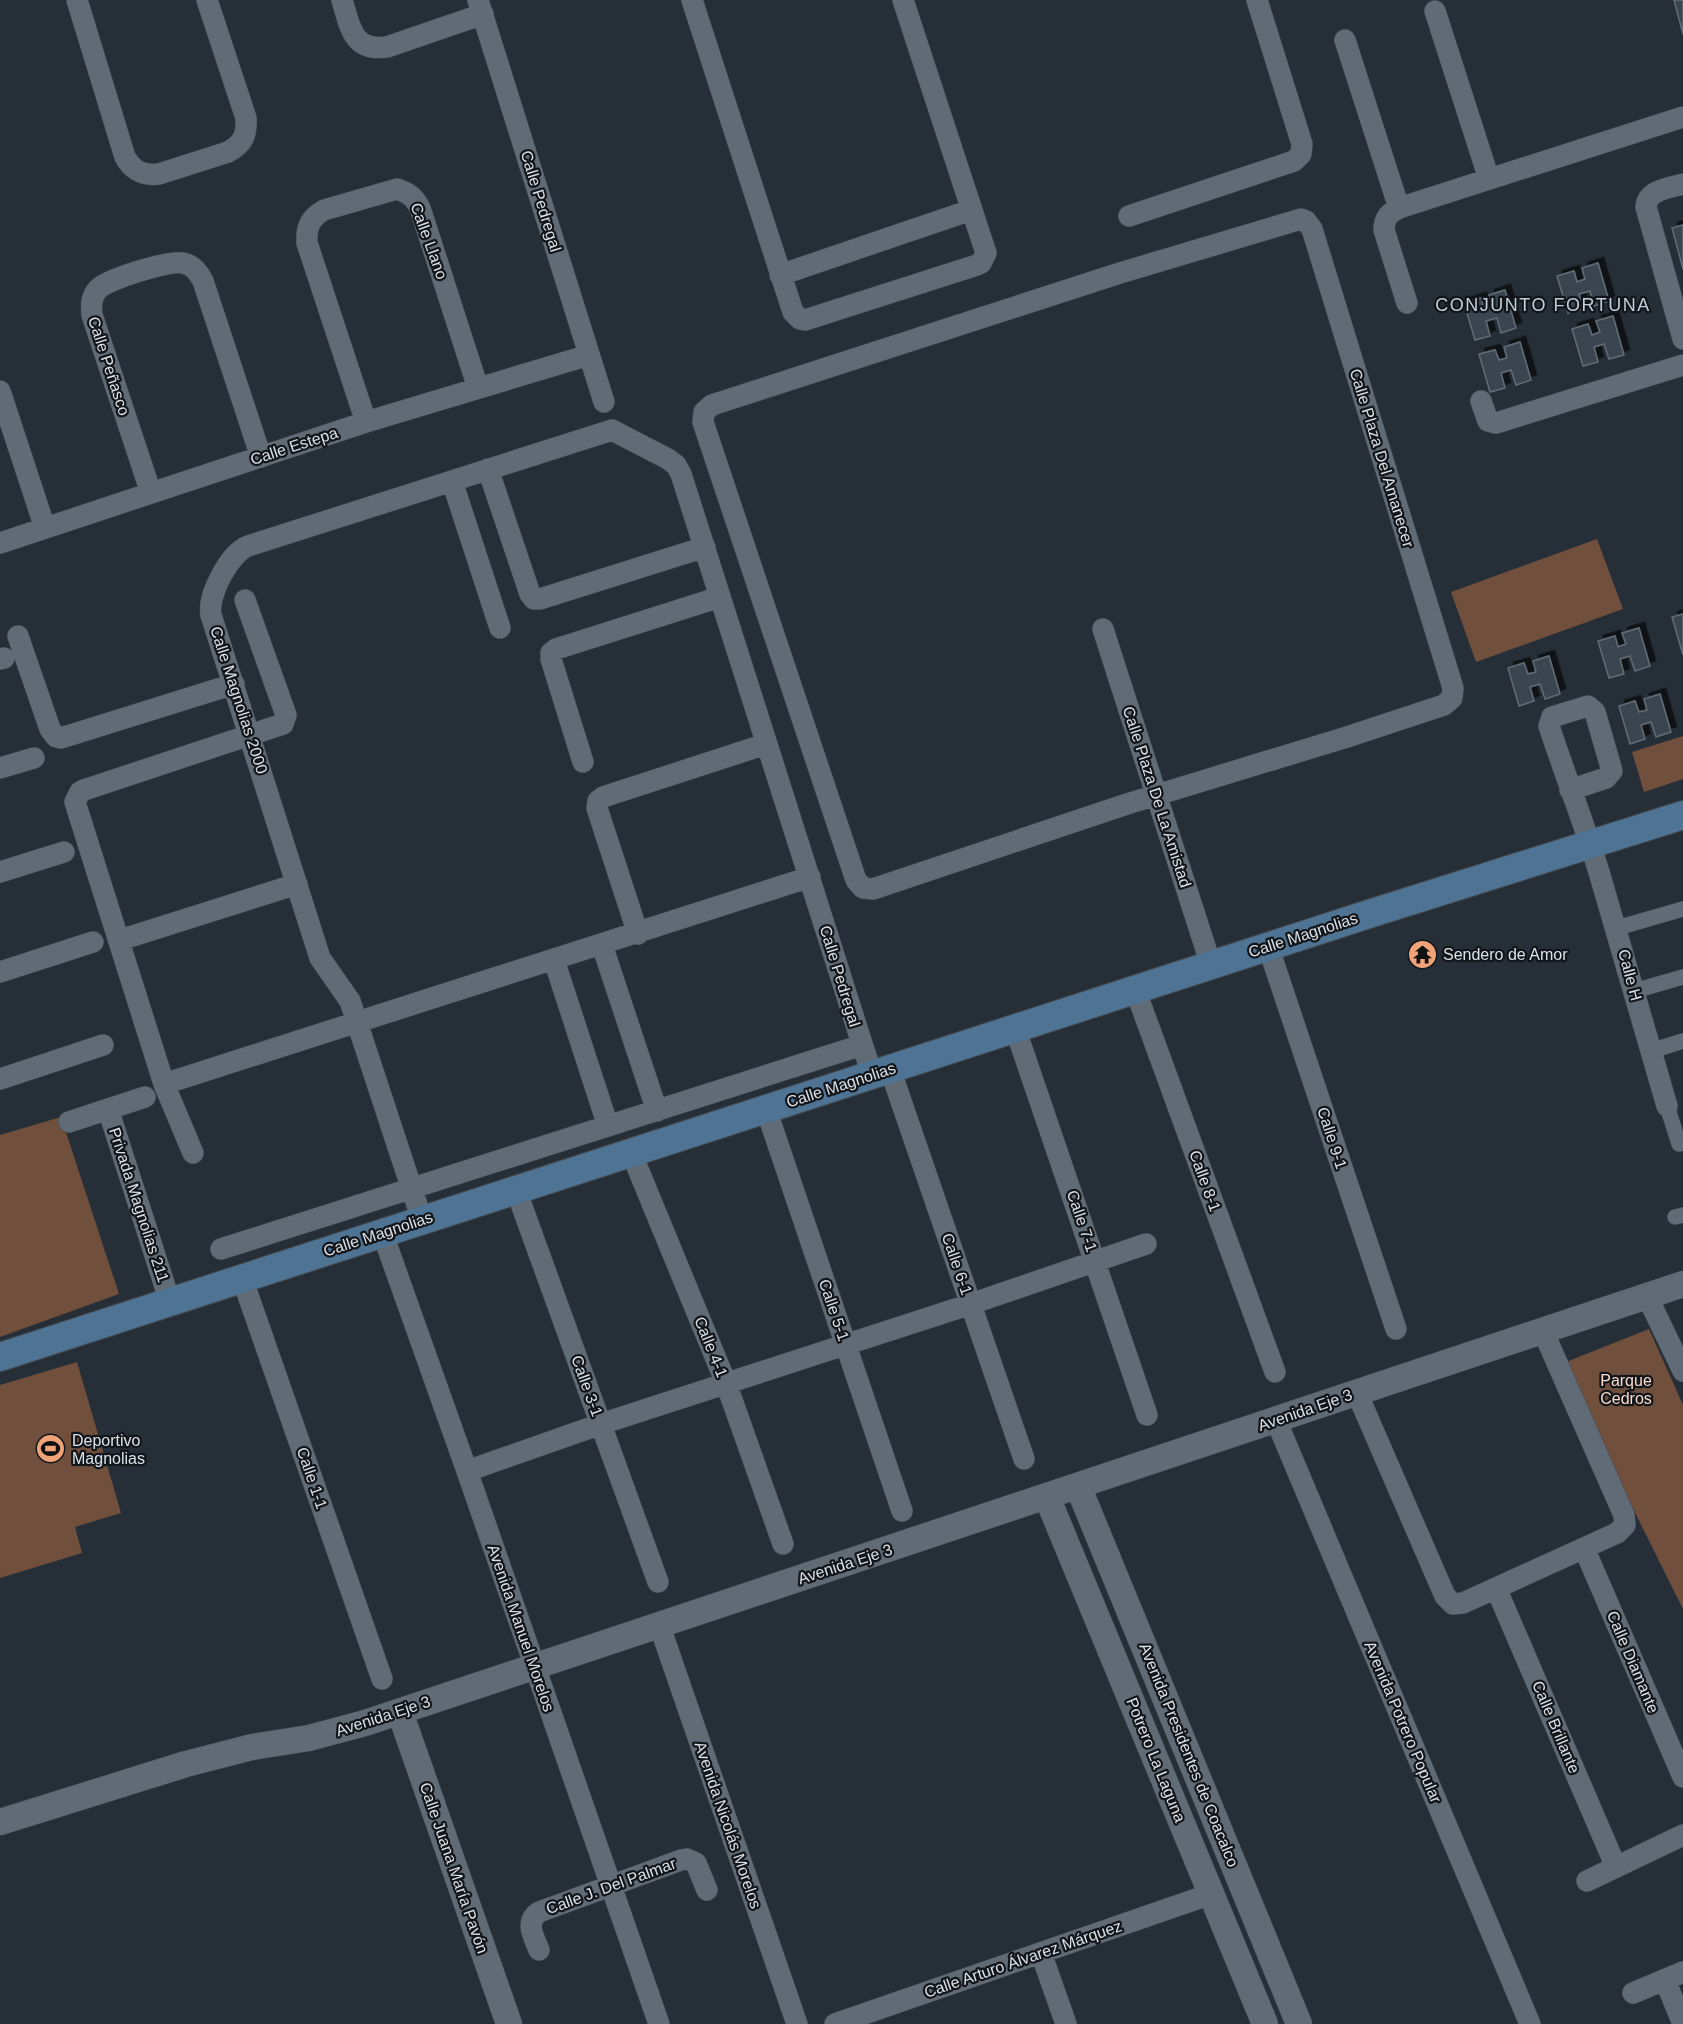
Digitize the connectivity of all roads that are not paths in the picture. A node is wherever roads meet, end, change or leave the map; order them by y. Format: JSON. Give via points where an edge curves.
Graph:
{"nodes":[{"id":1,"x":78,"y":0,"type":"edge"},
{"id":2,"x":207,"y":0,"type":"edge"},
{"id":3,"x":342,"y":0,"type":"edge"},
{"id":4,"x":692,"y":0,"type":"edge"},
{"id":5,"x":903,"y":0,"type":"edge"},
{"id":6,"x":1257,"y":0,"type":"edge"},
{"id":7,"x":480,"y":7,"type":"edge"},
{"id":8,"x":1436,"y":11,"type":"dead end"},
{"id":9,"x":1345,"y":40,"type":"dead end"},
{"id":10,"x":1683,"y":117,"type":"edge"},
{"id":11,"x":1489,"y":179,"type":"junction"},
{"id":12,"x":1683,"y":184,"type":"edge"},
{"id":13,"x":1399,"y":208,"type":"junction"},
{"id":14,"x":971,"y":210,"type":"junction"},
{"id":15,"x":1129,"y":216,"type":"dead end"},
{"id":16,"x":780,"y":275,"type":"junction"},
{"id":17,"x":1407,"y":303,"type":"dead end"},
{"id":18,"x":1683,"y":339,"type":"edge"},
{"id":19,"x":589,"y":355,"type":"junction"},
{"id":20,"x":1683,"y":365,"type":"edge"},
{"id":21,"x":478,"y":388,"type":"junction"},
{"id":22,"x":0,"y":391,"type":"edge"},
{"id":23,"x":1481,"y":401,"type":"dead end"},
{"id":24,"x":604,"y":402,"type":"dead end"},
{"id":25,"x":366,"y":423,"type":"junction"},
{"id":26,"x":261,"y":457,"type":"junction"},
{"id":27,"x":488,"y":470,"type":"junction"},
{"id":28,"x":452,"y":481,"type":"junction"},
{"id":29,"x":151,"y":493,"type":"junction"},
{"id":30,"x":45,"y":528,"type":"junction"},
{"id":31,"x":0,"y":543,"type":"edge"},
{"id":32,"x":705,"y":547,"type":"junction"},
{"id":33,"x":720,"y":597,"type":"junction"},
{"id":34,"x":245,"y":600,"type":"dead end"},
{"id":35,"x":500,"y":628,"type":"dead end"},
{"id":36,"x":1103,"y":629,"type":"dead end"},
{"id":37,"x":18,"y":636,"type":"dead end"},
{"id":38,"x":234,"y":684,"type":"junction"},
{"id":39,"x":250,"y":736,"type":"junction"},
{"id":40,"x":766,"y":744,"type":"junction"},
{"id":41,"x":34,"y":758,"type":"dead end"},
{"id":42,"x":583,"y":762,"type":"dead end"},
{"id":43,"x":0,"y":768,"type":"edge"},
{"id":44,"x":1570,"y":790,"type":"junction"},
{"id":45,"x":1156,"y":795,"type":"junction"},
{"id":46,"x":1683,"y":815,"type":"edge"},
{"id":47,"x":1591,"y":845,"type":"junction"},
{"id":48,"x":64,"y":852,"type":"dead end"},
{"id":49,"x":0,"y":872,"type":"edge"},
{"id":50,"x":810,"y":878,"type":"junction"},
{"id":51,"x":297,"y":884,"type":"junction"},
{"id":52,"x":1683,"y":909,"type":"edge"},
{"id":53,"x":1617,"y":928,"type":"junction"},
{"id":54,"x":638,"y":934,"type":"junction"},
{"id":55,"x":120,"y":940,"type":"junction"},
{"id":56,"x":93,"y":942,"type":"dead end"},
{"id":57,"x":602,"y":945,"type":"junction"},
{"id":58,"x":1268,"y":946,"type":"junction"},
{"id":59,"x":554,"y":960,"type":"junction"},
{"id":60,"x":1211,"y":965,"type":"junction"},
{"id":61,"x":0,"y":972,"type":"edge"},
{"id":62,"x":1683,"y":977,"type":"edge"},
{"id":63,"x":1135,"y":989,"type":"junction"},
{"id":64,"x":1634,"y":991,"type":"junction"},
{"id":65,"x":358,"y":1023,"type":"junction"},
{"id":66,"x":1015,"y":1028,"type":"junction"},
{"id":67,"x":1683,"y":1041,"type":"edge"},
{"id":68,"x":103,"y":1046,"type":"dead end"},
{"id":69,"x":862,"y":1046,"type":"junction"},
{"id":70,"x":1651,"y":1051,"type":"junction"},
{"id":71,"x":881,"y":1072,"type":"junction"},
{"id":72,"x":0,"y":1079,"type":"edge"},
{"id":73,"x":164,"y":1084,"type":"junction"},
{"id":74,"x":145,"y":1097,"type":"dead end"},
{"id":75,"x":108,"y":1109,"type":"junction"},
{"id":76,"x":766,"y":1109,"type":"junction"},
{"id":77,"x":1675,"y":1109,"type":"edge"},
{"id":78,"x":657,"y":1111,"type":"junction"},
{"id":79,"x":69,"y":1122,"type":"dead end"},
{"id":80,"x":608,"y":1126,"type":"junction"},
{"id":81,"x":1683,"y":1143,"type":"edge"},
{"id":82,"x":631,"y":1152,"type":"junction"},
{"id":83,"x":193,"y":1153,"type":"dead end"},
{"id":84,"x":412,"y":1189,"type":"junction"},
{"id":85,"x":516,"y":1190,"type":"junction"},
{"id":86,"x":422,"y":1220,"type":"junction"},
{"id":87,"x":382,"y":1232,"type":"junction"},
{"id":88,"x":1146,"y":1244,"type":"dead end"},
{"id":89,"x":221,"y":1249,"type":"dead end"},
{"id":90,"x":1095,"y":1260,"type":"junction"},
{"id":91,"x":242,"y":1278,"type":"junction"},
{"id":92,"x":1683,"y":1284,"type":"edge"},
{"id":93,"x":1647,"y":1296,"type":"junction"},
{"id":94,"x":170,"y":1302,"type":"junction"},
{"id":95,"x":971,"y":1304,"type":"junction"},
{"id":96,"x":1396,"y":1329,"type":"dead end"},
{"id":97,"x":1543,"y":1331,"type":"junction"},
{"id":98,"x":846,"y":1344,"type":"junction"},
{"id":99,"x":0,"y":1358,"type":"edge"},
{"id":100,"x":1683,"y":1371,"type":"edge"},
{"id":101,"x":1275,"y":1372,"type":"dead end"},
{"id":102,"x":726,"y":1383,"type":"junction"},
{"id":103,"x":1357,"y":1393,"type":"junction"},
{"id":104,"x":1147,"y":1415,"type":"dead end"},
{"id":105,"x":1276,"y":1420,"type":"junction"},
{"id":106,"x":601,"y":1424,"type":"junction"},
{"id":107,"x":1024,"y":1459,"type":"dead end"},
{"id":108,"x":467,"y":1471,"type":"junction"},
{"id":109,"x":1078,"y":1486,"type":"junction"},
{"id":110,"x":1047,"y":1497,"type":"junction"},
{"id":111,"x":902,"y":1511,"type":"dead end"},
{"id":112,"x":783,"y":1544,"type":"dead end"},
{"id":113,"x":1584,"y":1548,"type":"junction"},
{"id":114,"x":658,"y":1582,"type":"dead end"},
{"id":115,"x":1496,"y":1588,"type":"junction"},
{"id":116,"x":660,"y":1627,"type":"junction"},
{"id":117,"x":534,"y":1666,"type":"junction"},
{"id":118,"x":382,"y":1679,"type":"dead end"},
{"id":119,"x":400,"y":1712,"type":"junction"},
{"id":120,"x":1683,"y":1777,"type":"edge"},
{"id":121,"x":0,"y":1822,"type":"edge"},
{"id":122,"x":1683,"y":1835,"type":"edge"},
{"id":123,"x":1616,"y":1867,"type":"junction"},
{"id":124,"x":1587,"y":1881,"type":"dead end"},
{"id":125,"x":611,"y":1886,"type":"junction"},
{"id":126,"x":707,"y":1890,"type":"dead end"},
{"id":127,"x":1211,"y":1894,"type":"junction"},
{"id":128,"x":539,"y":1950,"type":"dead end"},
{"id":129,"x":1041,"y":1953,"type":"junction"},
{"id":130,"x":1674,"y":1976,"type":"edge"},
{"id":131,"x":1633,"y":1993,"type":"dead end"},
{"id":132,"x":509,"y":2024,"type":"edge"},
{"id":133,"x":659,"y":2024,"type":"edge"},
{"id":134,"x":797,"y":2024,"type":"edge"},
{"id":135,"x":835,"y":2024,"type":"edge"},
{"id":136,"x":1066,"y":2024,"type":"edge"},
{"id":137,"x":1264,"y":2024,"type":"edge"},
{"id":138,"x":1299,"y":2024,"type":"edge"},
{"id":139,"x":1530,"y":2024,"type":"edge"},
{"id":140,"x":1683,"y":2024,"type":"edge"}],
"edges":[{"from":1,"to":2,"type":"street","via":[[125,157],[130,166],[149,176],[228,152],[244,139],[246,118]]},
{"from":3,"to":7,"type":"street","via":[[356,39],[376,49]]},
{"from":4,"to":16,"type":"street"},
{"from":5,"to":14,"type":"street"},
{"from":6,"to":15,"type":"street","via":[[1302,144],[1301,154],[1294,161]]},
{"from":7,"to":19,"type":"street","name":"Calle Pedregal"},
{"from":8,"to":11,"type":"street"},
{"from":9,"to":13,"type":"street"},
{"from":10,"to":11,"type":"street"},
{"from":11,"to":13,"type":"street"},
{"from":12,"to":18,"type":"street","via":[[1651,194],[1646,207]]},
{"from":13,"to":17,"type":"street","via":[[1387,217],[1384,230]]},
{"from":14,"to":16,"type":"street"},
{"from":14,"to":16,"type":"street","via":[[986,254],[977,266],[805,320],[793,312]]},
{"from":19,"to":21,"type":"street","name":"Calle Estepa"},
{"from":19,"to":24,"type":"street","name":"Calle Pedregal"},
{"from":20,"to":23,"type":"street","via":[[1496,423],[1488,421]]},
{"from":21,"to":25,"type":"street","name":"Calle Estepa"},
{"from":21,"to":25,"type":"street","name":"Calle Llano","via":[[415,198],[397,189],[335,206],[315,215],[306,233],[307,243]]},
{"from":22,"to":30,"type":"street"},
{"from":25,"to":26,"type":"street","name":"Calle Estepa"},
{"from":26,"to":29,"type":"street","name":"Calle Estepa"},
{"from":26,"to":29,"type":"street","name":"Calle Peñasco","via":[[198,272],[190,265],[170,263],[110,282],[94,294],[92,315]]},
{"from":27,"to":28,"type":"street","name":"Calle Magnolias 2000"},
{"from":27,"to":32,"type":"street","name":"Calle Magnolias 2000","via":[[612,430],[676,465]]},
{"from":27,"to":32,"type":"street","via":[[534,599]]},
{"from":28,"to":35,"type":"street"},
{"from":28,"to":38,"type":"street","name":"Calle Magnolias 2000","via":[[239,551],[210,604]]},
{"from":29,"to":30,"type":"street","name":"Calle Estepa"},
{"from":30,"to":31,"type":"street","name":"Calle Estepa"},
{"from":32,"to":33,"type":"street"},
{"from":33,"to":40,"type":"street","name":"Calle Pedregal"},
{"from":33,"to":42,"type":"street","via":[[551,653]]},
{"from":34,"to":39,"type":"street","via":[[286,718],[281,725]]},
{"from":36,"to":45,"type":"street","name":"Calle Plaza De La Amistad"},
{"from":37,"to":38,"type":"street","via":[[56,737]]},
{"from":38,"to":39,"type":"street","name":"Calle Magnolias 2000"},
{"from":39,"to":51,"type":"street","name":"Calle Magnolias 2000"},
{"from":39,"to":55,"type":"street","via":[[84,790],[76,796],[76,807]]},
{"from":40,"to":50,"type":"street","name":"Calle Pedregal"},
{"from":40,"to":54,"type":"street","via":[[598,801]]},
{"from":41,"to":43,"type":"street"},
{"from":44,"to":44,"type":"street","name":"Calle H","via":[[1549,720],[1585,706],[1593,709],[1611,774]]},
{"from":44,"to":47,"type":"street","name":"Calle H"},
{"from":45,"to":45,"type":"street","name":"Calle Plaza Del Amanecer","via":[[873,889],[859,885],[703,417],[712,405],[1176,255],[1295,220],[1306,221],[1312,229],[1432,621],[1452,698],[1444,705],[1347,737]]},
{"from":45,"to":60,"type":"street","name":"Calle Plaza De La Amistad"},
{"from":46,"to":47,"type":"main road","name":"Calle Magnolias"},
{"from":47,"to":53,"type":"street","name":"Calle H"},
{"from":47,"to":58,"type":"main road","name":"Calle Magnolias"},
{"from":48,"to":49,"type":"street"},
{"from":50,"to":54,"type":"street"},
{"from":50,"to":69,"type":"street","name":"Calle Pedregal"},
{"from":51,"to":55,"type":"street"},
{"from":51,"to":65,"type":"street","name":"Calle Magnolias 2000","via":[[320,958],[346,993]]},
{"from":52,"to":53,"type":"street"},
{"from":53,"to":64,"type":"street","name":"Calle H"},
{"from":54,"to":57,"type":"street"},
{"from":55,"to":73,"type":"street"},
{"from":56,"to":61,"type":"street"},
{"from":57,"to":59,"type":"street"},
{"from":57,"to":78,"type":"street"},
{"from":58,"to":60,"type":"main road","name":"Calle Magnolias"},
{"from":58,"to":96,"type":"street","name":"Calle 9-1"},
{"from":59,"to":65,"type":"street"},
{"from":59,"to":80,"type":"street"},
{"from":60,"to":63,"type":"main road","name":"Calle Magnolias"},
{"from":62,"to":64,"type":"street"},
{"from":63,"to":66,"type":"main road","name":"Calle Magnolias"},
{"from":63,"to":101,"type":"street","name":"Calle 8-1"},
{"from":64,"to":70,"type":"street","name":"Calle H"},
{"from":65,"to":73,"type":"street"},
{"from":65,"to":84,"type":"street","name":"Calle Magnolias 2000"},
{"from":66,"to":71,"type":"main road","name":"Calle Magnolias"},
{"from":66,"to":90,"type":"street","name":"Calle 7-1"},
{"from":67,"to":70,"type":"street"},
{"from":68,"to":72,"type":"street"},
{"from":69,"to":71,"type":"street","name":"Calle Pedregal"},
{"from":69,"to":78,"type":"street"},
{"from":70,"to":77,"type":"street","name":"Calle H"},
{"from":71,"to":76,"type":"main road","name":"Calle Magnolias"},
{"from":71,"to":95,"type":"street","name":"Calle 6-1"},
{"from":73,"to":83,"type":"street"},
{"from":74,"to":75,"type":"street"},
{"from":75,"to":79,"type":"street"},
{"from":75,"to":94,"type":"street","name":"Privada Magnolias 211"},
{"from":76,"to":82,"type":"main road","name":"Calle Magnolias"},
{"from":76,"to":98,"type":"street","name":"Calle 5-1"},
{"from":77,"to":81,"type":"street","via":[[1679,1144]]},
{"from":78,"to":80,"type":"street"},
{"from":80,"to":84,"type":"street"},
{"from":82,"to":85,"type":"main road","name":"Calle Magnolias"},
{"from":82,"to":102,"type":"street","name":"Calle 4-1"},
{"from":84,"to":86,"type":"street","name":"Calle Magnolias 2000"},
{"from":84,"to":89,"type":"street"},
{"from":85,"to":86,"type":"main road","name":"Calle Magnolias"},
{"from":85,"to":106,"type":"street","name":"Calle 3-1"},
{"from":86,"to":87,"type":"main road","name":"Calle Magnolias"},
{"from":87,"to":91,"type":"main road","name":"Calle Magnolias"},
{"from":87,"to":108,"type":"street","name":"Avenida Manuel Morelos"},
{"from":88,"to":90,"type":"street"},
{"from":90,"to":95,"type":"street"},
{"from":90,"to":104,"type":"street","name":"Calle 7-1"},
{"from":91,"to":94,"type":"main road","name":"Calle Magnolias"},
{"from":91,"to":118,"type":"street","name":"Calle 1-1"},
{"from":92,"to":93,"type":"street","name":"Avenida Eje 3"},
{"from":93,"to":97,"type":"street","name":"Avenida Eje 3"},
{"from":93,"to":100,"type":"street"},
{"from":94,"to":99,"type":"main road","name":"Calle Magnolias"},
{"from":95,"to":98,"type":"street"},
{"from":95,"to":107,"type":"street","name":"Calle 6-1"},
{"from":97,"to":103,"type":"street","name":"Avenida Eje 3"},
{"from":97,"to":113,"type":"street","via":[[1624,1515],[1624,1526],[1617,1533]]},
{"from":98,"to":102,"type":"street"},
{"from":98,"to":111,"type":"street","name":"Calle 5-1"},
{"from":102,"to":106,"type":"street"},
{"from":102,"to":112,"type":"street","name":"Calle 4-1"},
{"from":103,"to":105,"type":"street","name":"Avenida Eje 3"},
{"from":103,"to":115,"type":"street","via":[[1445,1596],[1452,1604],[1463,1603]]},
{"from":105,"to":109,"type":"street","name":"Avenida Eje 3"},
{"from":105,"to":139,"type":"street","name":"Avenida Potrero Popular"},
{"from":106,"to":108,"type":"street"},
{"from":106,"to":114,"type":"street","name":"Calle 3-1"},
{"from":108,"to":117,"type":"street","name":"Avenida Manuel Morelos"},
{"from":109,"to":110,"type":"street","name":"Avenida Eje 3"},
{"from":109,"to":138,"type":"street","name":"Avenida Presidentes de Coacalco"},
{"from":110,"to":116,"type":"street","name":"Avenida Eje 3"},
{"from":110,"to":127,"type":"street","name":"Potrero La Laguna"},
{"from":113,"to":115,"type":"street"},
{"from":113,"to":120,"type":"street","name":"Calle Diamante"},
{"from":115,"to":123,"type":"street","name":"Calle Brillante"},
{"from":116,"to":117,"type":"street","name":"Avenida Eje 3"},
{"from":116,"to":134,"type":"street","name":"Avenida Nicolás Morelos"},
{"from":117,"to":119,"type":"street","name":"Avenida Eje 3"},
{"from":117,"to":125,"type":"street","name":"Avenida Manuel Morelos"},
{"from":119,"to":121,"type":"street","name":"Avenida Eje 3","via":[[337,1732],[186,1764]]},
{"from":119,"to":132,"type":"street","name":"Calle Juana María Pavón"},
{"from":122,"to":123,"type":"street"},
{"from":123,"to":124,"type":"street"},
{"from":125,"to":126,"type":"street","name":"Calle J. Del Palmar","via":[[687,1859],[696,1863]]},
{"from":125,"to":128,"type":"street","name":"Calle J. Del Palmar","via":[[534,1915],[530,1925]]},
{"from":125,"to":133,"type":"street","name":"Avenida Manuel Morelos"},
{"from":127,"to":129,"type":"street","name":"Calle Arturo Álvarez Márquez"},
{"from":127,"to":137,"type":"street","name":"Potrero La Laguna"},
{"from":129,"to":135,"type":"street","name":"Calle Arturo Álvarez Márquez"},
{"from":129,"to":136,"type":"street"},
{"from":130,"to":131,"type":"street"},
{"from":130,"to":140,"type":"street"}]}
